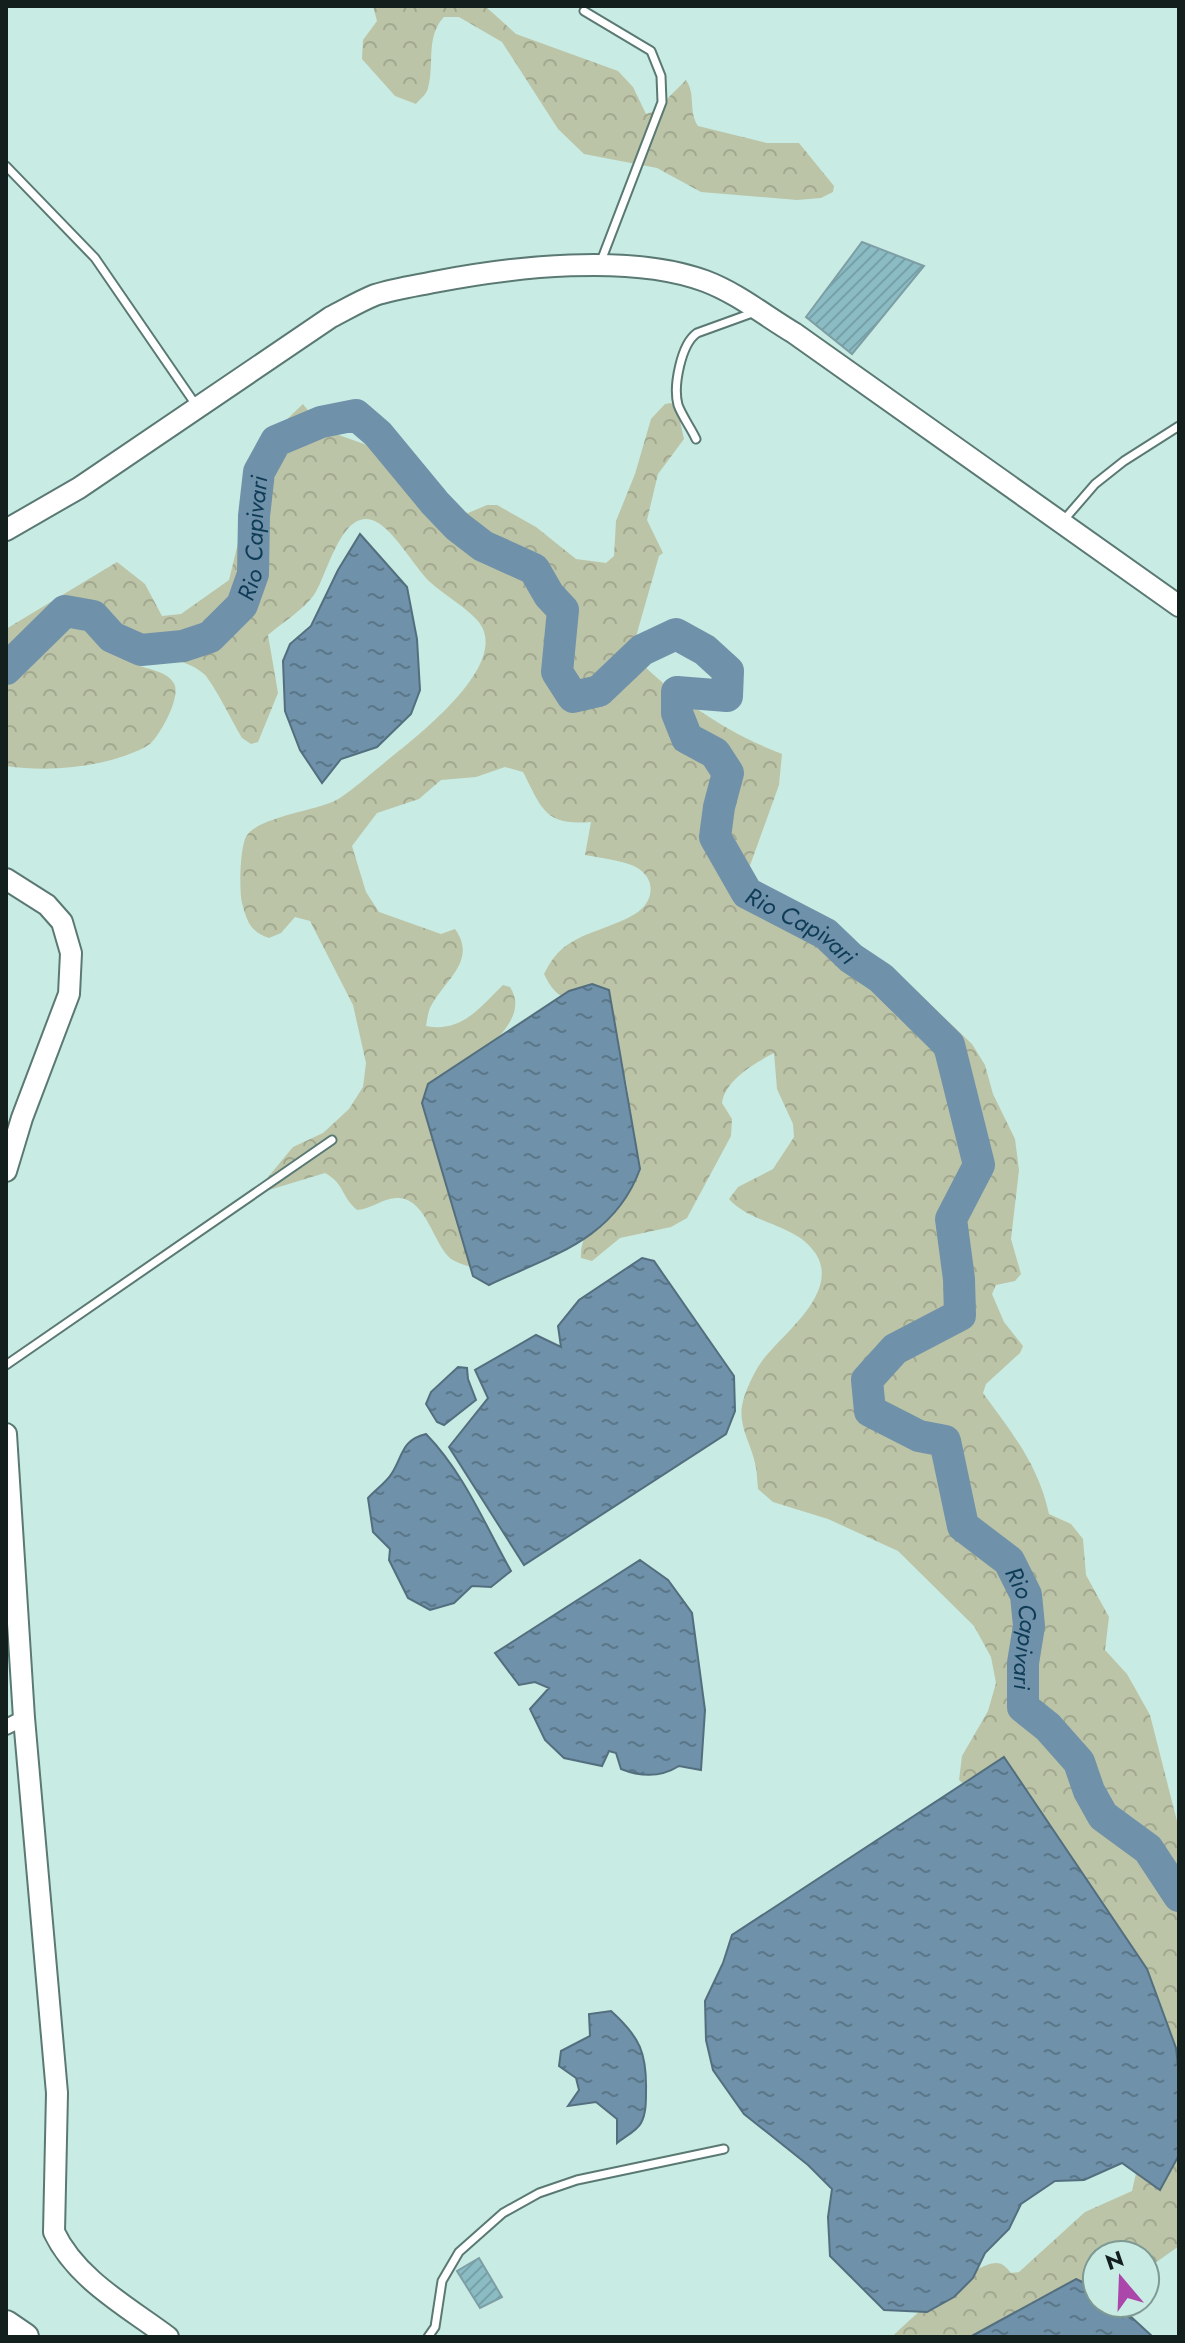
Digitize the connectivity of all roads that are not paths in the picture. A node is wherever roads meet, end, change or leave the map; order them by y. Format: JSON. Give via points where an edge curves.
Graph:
{"nodes":[{"id":1,"x":584,"y":11,"type":"dead end"},
{"id":2,"x":6,"y":166,"type":"edge"},
{"id":3,"x":599,"y":266,"type":"junction"},
{"id":4,"x":758,"y":311,"type":"junction"},
{"id":5,"x":198,"y":408,"type":"junction"},
{"id":6,"x":1179,"y":426,"type":"edge"},
{"id":7,"x":696,"y":439,"type":"dead end"},
{"id":8,"x":1062,"y":523,"type":"junction"},
{"id":9,"x":6,"y":530,"type":"edge"},
{"id":10,"x":1179,"y":606,"type":"edge"},
{"id":11,"x":6,"y":879,"type":"edge"},
{"id":12,"x":332,"y":1140,"type":"dead end"},
{"id":13,"x":6,"y":1171,"type":"edge"},
{"id":14,"x":6,"y":1365,"type":"edge"},
{"id":15,"x":6,"y":1434,"type":"edge"},
{"id":16,"x":15,"y":1722,"type":"edge"},
{"id":17,"x":724,"y":2149,"type":"dead end"},
{"id":18,"x":6,"y":2324,"type":"edge"},
{"id":19,"x":25,"y":2337,"type":"edge"},
{"id":20,"x":168,"y":2337,"type":"edge"},
{"id":21,"x":428,"y":2337,"type":"edge"}],
"edges":[{"from":1,"to":3,"type":"lane","via":[[651,51],[661,76],[662,102]]},
{"from":2,"to":5,"type":"lane","via":[[95,258]]},
{"from":3,"to":4,"type":"main road","via":[[664,269],[705,281]]},
{"from":3,"to":5,"type":"main road","via":[[473,275],[374,296],[331,317]]},
{"from":4,"to":7,"type":"lane","via":[[689,338],[680,363],[678,403]]},
{"from":4,"to":8,"type":"main road"},
{"from":5,"to":9,"type":"main road"},
{"from":6,"to":8,"type":"lane","via":[[1095,484]]},
{"from":8,"to":10,"type":"main road"},
{"from":11,"to":13,"type":"main road","via":[[47,905],[62,922],[71,953],[69,994]]},
{"from":12,"to":14,"type":"lane"},
{"from":15,"to":16,"type":"main road"},
{"from":16,"to":20,"type":"main road","via":[[57,2093],[54,2232],[86,2275]]},
{"from":17,"to":21,"type":"lane","via":[[577,2180],[503,2213],[459,2252],[442,2281],[435,2327]]},
{"from":18,"to":19,"type":"highway"}]}
